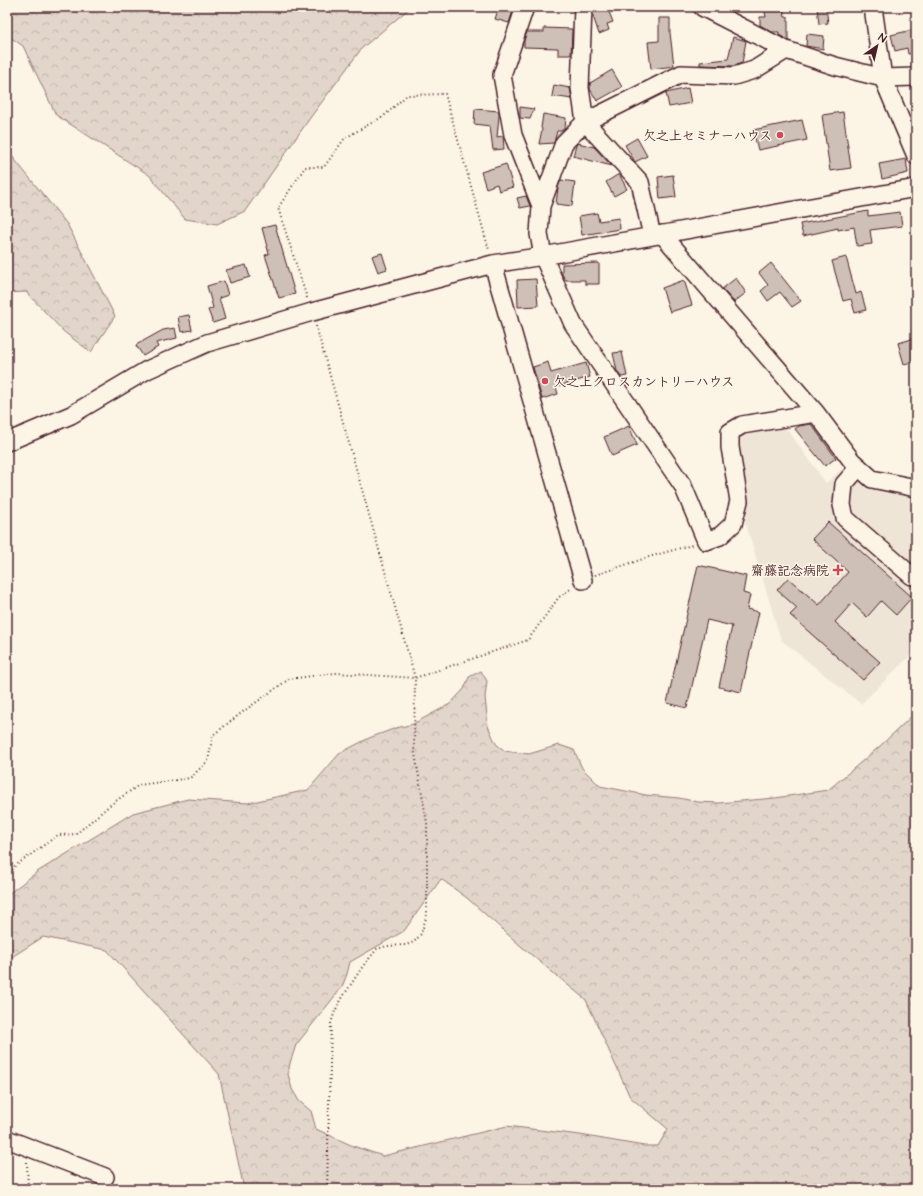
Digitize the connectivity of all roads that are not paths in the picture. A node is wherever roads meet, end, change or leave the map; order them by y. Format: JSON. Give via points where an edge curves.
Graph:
{"nodes":[{"id":1,"x":525,"y":7,"type":"edge"},
{"id":2,"x":583,"y":7,"type":"edge"},
{"id":3,"x":702,"y":7,"type":"edge"},
{"id":4,"x":873,"y":7,"type":"edge"},
{"id":5,"x":786,"y":50,"type":"junction"},
{"id":6,"x":916,"y":77,"type":"edge"},
{"id":7,"x":883,"y":78,"type":"junction"},
{"id":8,"x":585,"y":122,"type":"junction"},
{"id":9,"x":916,"y":156,"type":"edge"},
{"id":10,"x":916,"y":188,"type":"edge"},
{"id":11,"x":541,"y":206,"type":"junction"},
{"id":12,"x":657,"y":235,"type":"junction"},
{"id":13,"x":543,"y":256,"type":"junction"},
{"id":14,"x":493,"y":264,"type":"junction"},
{"id":15,"x":816,"y":413,"type":"junction"},
{"id":16,"x":7,"y":442,"type":"edge"},
{"id":17,"x":859,"y":467,"type":"junction"},
{"id":18,"x":916,"y":488,"type":"edge"},
{"id":19,"x":916,"y":575,"type":"edge"},
{"id":20,"x":583,"y":580,"type":"road end"},
{"id":21,"x":7,"y":1138,"type":"edge"},
{"id":22,"x":105,"y":1177,"type":"dead end"}],
"edges":[{"from":1,"to":11,"type":"street","via":[[502,75],[513,135]]},
{"from":2,"to":8,"type":"street","via":[[580,88]]},
{"from":3,"to":5,"type":"street"},
{"from":4,"to":7,"type":"street"},
{"from":5,"to":7,"type":"street"},
{"from":5,"to":8,"type":"street","via":[[754,70],[734,76],[681,74]]},
{"from":6,"to":7,"type":"street"},
{"from":7,"to":9,"type":"street"},
{"from":8,"to":11,"type":"street","via":[[564,143]]},
{"from":8,"to":12,"type":"street","via":[[640,182]]},
{"from":10,"to":12,"type":"street"},
{"from":11,"to":13,"type":"street","via":[[539,234]]},
{"from":12,"to":13,"type":"street"},
{"from":12,"to":15,"type":"street"},
{"from":13,"to":14,"type":"street"},
{"from":13,"to":15,"type":"street","via":[[573,324],[683,486],[706,541],[720,536],[733,524],[739,501],[730,432],[742,424]]},
{"from":14,"to":16,"type":"street","via":[[207,343],[147,370],[72,415]]},
{"from":14,"to":20,"type":"street"},
{"from":15,"to":17,"type":"street"},
{"from":17,"to":18,"type":"street","via":[[872,479]]},
{"from":17,"to":19,"type":"street","via":[[844,484],[842,505],[845,518],[912,576]]},
{"from":21,"to":22,"type":"street"}]}
